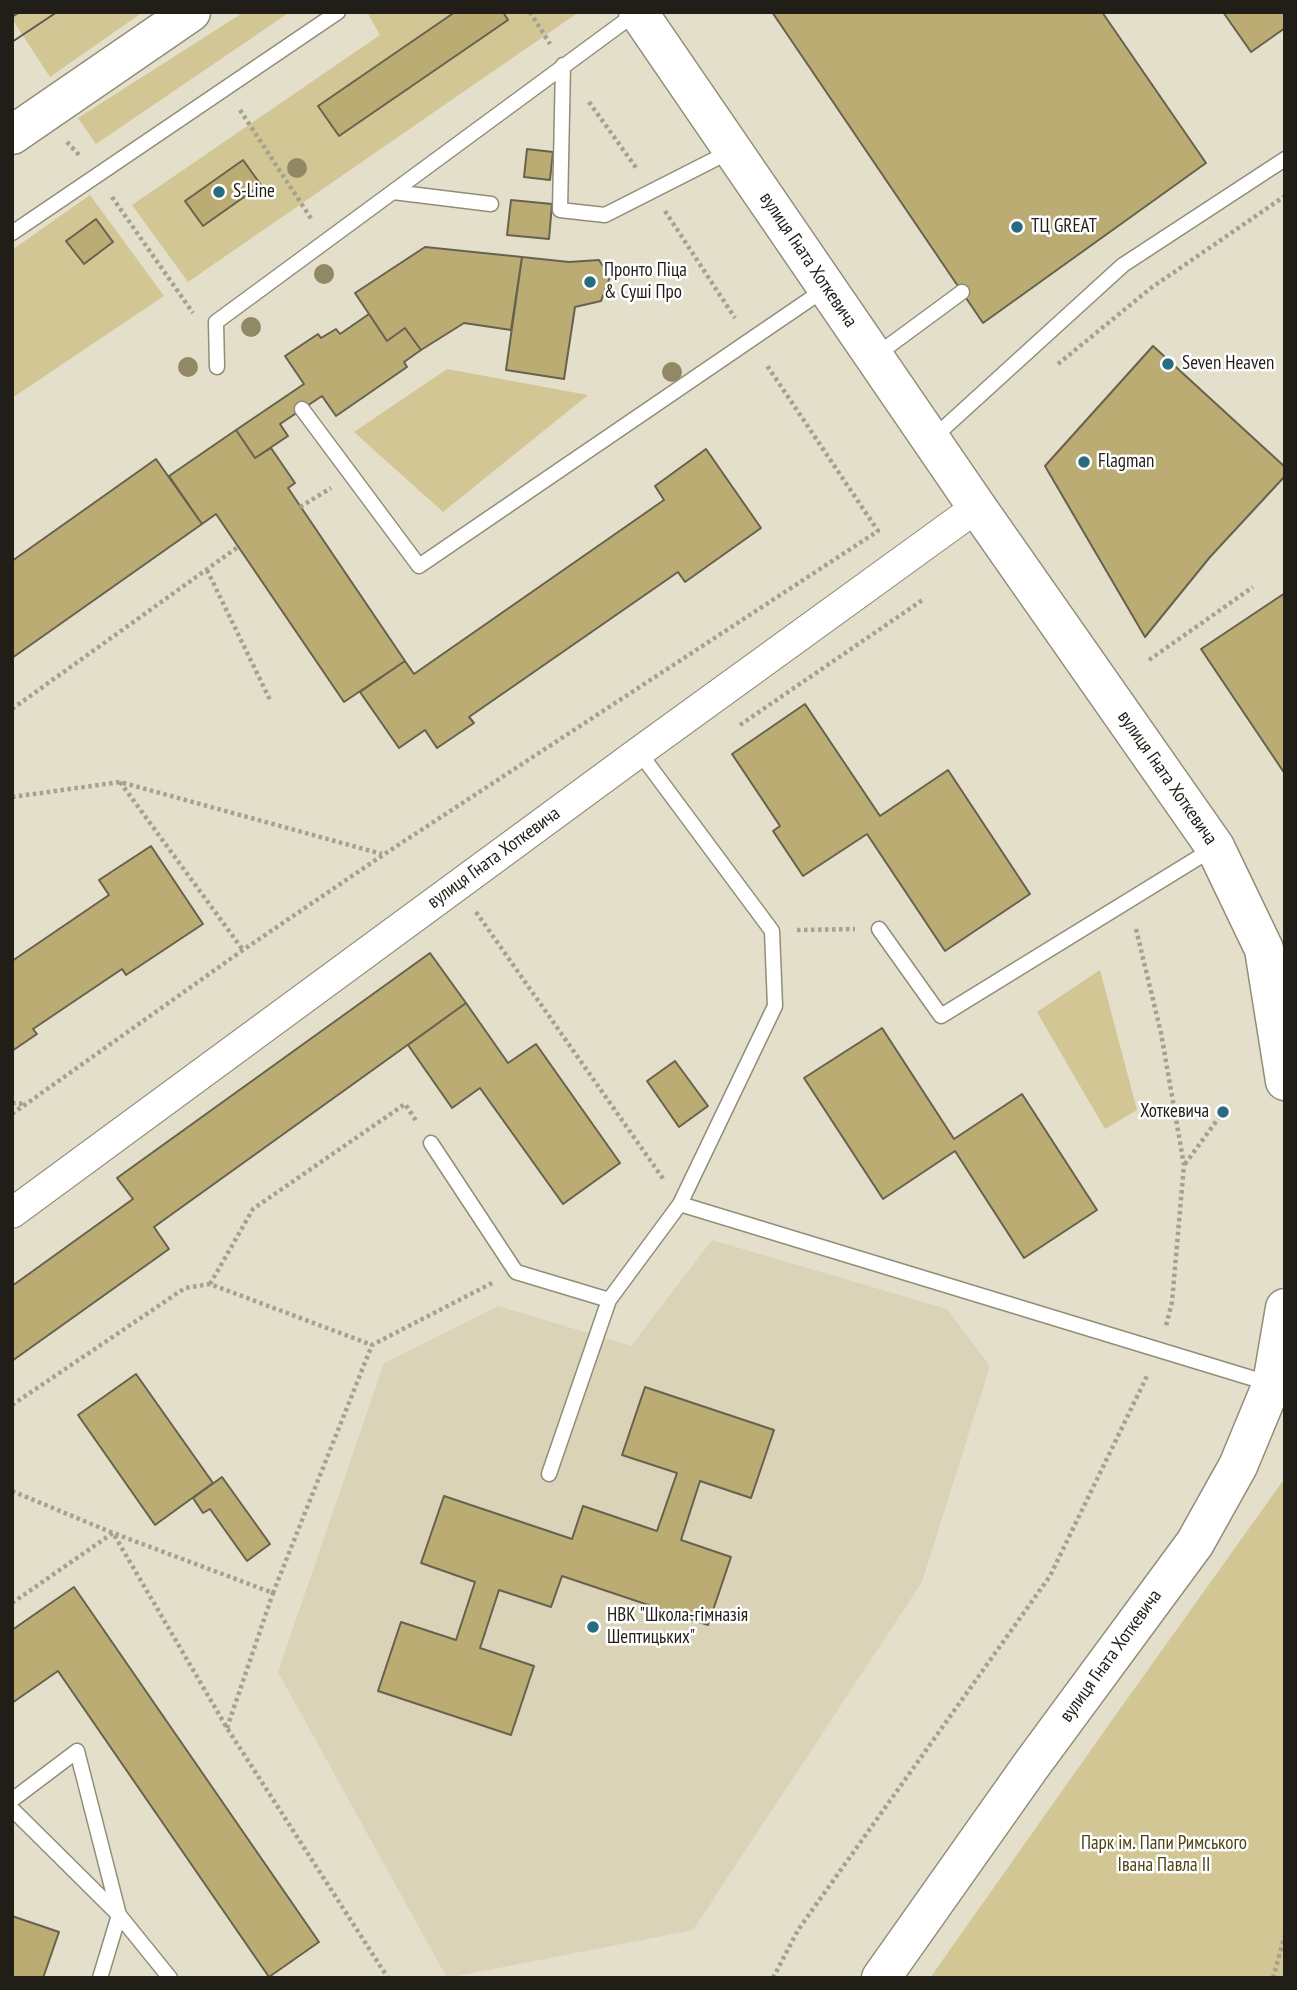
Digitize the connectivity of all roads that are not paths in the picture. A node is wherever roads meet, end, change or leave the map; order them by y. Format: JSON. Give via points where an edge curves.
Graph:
{"nodes":[{"id":1,"x":191,"y":12,"type":"edge"},
{"id":2,"x":338,"y":12,"type":"edge"},
{"id":3,"x":638,"y":12,"type":"edge"},
{"id":4,"x":563,"y":65,"type":"junction"},
{"id":5,"x":12,"y":135,"type":"edge"},
{"id":6,"x":734,"y":150,"type":"junction"},
{"id":7,"x":1285,"y":159,"type":"edge"},
{"id":8,"x":393,"y":192,"type":"junction"},
{"id":9,"x":491,"y":204,"type":"dead end"},
{"id":10,"x":12,"y":233,"type":"edge"},
{"id":11,"x":827,"y":288,"type":"junction"},
{"id":12,"x":962,"y":292,"type":"dead end"},
{"id":13,"x":874,"y":356,"type":"junction"},
{"id":14,"x":217,"y":367,"type":"dead end"},
{"id":15,"x":302,"y":410,"type":"dead end"},
{"id":16,"x":931,"y":440,"type":"junction"},
{"id":17,"x":977,"y":507,"type":"junction"},
{"id":18,"x":639,"y":752,"type":"junction"},
{"id":19,"x":1215,"y":847,"type":"junction"},
{"id":20,"x":880,"y":929,"type":"road end"},
{"id":21,"x":1285,"y":1081,"type":"edge"},
{"id":22,"x":431,"y":1143,"type":"road end"},
{"id":23,"x":680,"y":1204,"type":"junction"},
{"id":24,"x":12,"y":1213,"type":"edge"},
{"id":25,"x":609,"y":1300,"type":"junction"},
{"id":26,"x":1285,"y":1308,"type":"edge"},
{"id":27,"x":1272,"y":1384,"type":"junction"},
{"id":28,"x":549,"y":1474,"type":"dead end"},
{"id":29,"x":12,"y":1800,"type":"edge"},
{"id":30,"x":12,"y":1809,"type":"edge"},
{"id":31,"x":120,"y":1915,"type":"junction"},
{"id":32,"x":100,"y":1978,"type":"edge"},
{"id":33,"x":170,"y":1978,"type":"edge"},
{"id":34,"x":881,"y":1978,"type":"edge"}],
"edges":[{"from":1,"to":5,"type":"street"},
{"from":2,"to":10,"type":"lane"},
{"from":3,"to":4,"type":"lane"},
{"from":3,"to":6,"type":"street","name":"вулиця Гната Хоткевича"},
{"from":4,"to":6,"type":"lane","via":[[560,210],[605,215]]},
{"from":4,"to":8,"type":"lane"},
{"from":6,"to":11,"type":"street","name":"вулиця Гната Хоткевича"},
{"from":7,"to":16,"type":"lane","via":[[1123,265]]},
{"from":8,"to":9,"type":"lane"},
{"from":8,"to":14,"type":"lane","via":[[216,321]]},
{"from":11,"to":13,"type":"street","name":"вулиця Гната Хоткевича"},
{"from":11,"to":15,"type":"lane","via":[[419,566]]},
{"from":12,"to":13,"type":"lane"},
{"from":13,"to":16,"type":"street","name":"вулиця Гната Хоткевича"},
{"from":16,"to":17,"type":"street","name":"вулиця Гната Хоткевича"},
{"from":17,"to":18,"type":"street","name":"вулиця Гната Хоткевича"},
{"from":17,"to":19,"type":"street","name":"вулиця Гната Хоткевича"},
{"from":18,"to":23,"type":"lane","via":[[772,931],[775,1006]]},
{"from":18,"to":24,"type":"street","name":"вулиця Гната Хоткевича"},
{"from":19,"to":20,"type":"lane","via":[[941,1016]]},
{"from":19,"to":21,"type":"street","name":"вулиця Гната Хоткевича","via":[[1269,950]]},
{"from":22,"to":25,"type":"lane","via":[[516,1272]]},
{"from":23,"to":25,"type":"lane"},
{"from":23,"to":27,"type":"lane"},
{"from":25,"to":28,"type":"lane"},
{"from":26,"to":27,"type":"street","name":"вулиця Гната Хоткевича"},
{"from":27,"to":34,"type":"street","name":"вулиця Гната Хоткевича","via":[[1238,1466],[1195,1543]]},
{"from":29,"to":31,"type":"lane","via":[[77,1751]]},
{"from":30,"to":31,"type":"lane"},
{"from":31,"to":32,"type":"lane"},
{"from":31,"to":33,"type":"lane"}]}
